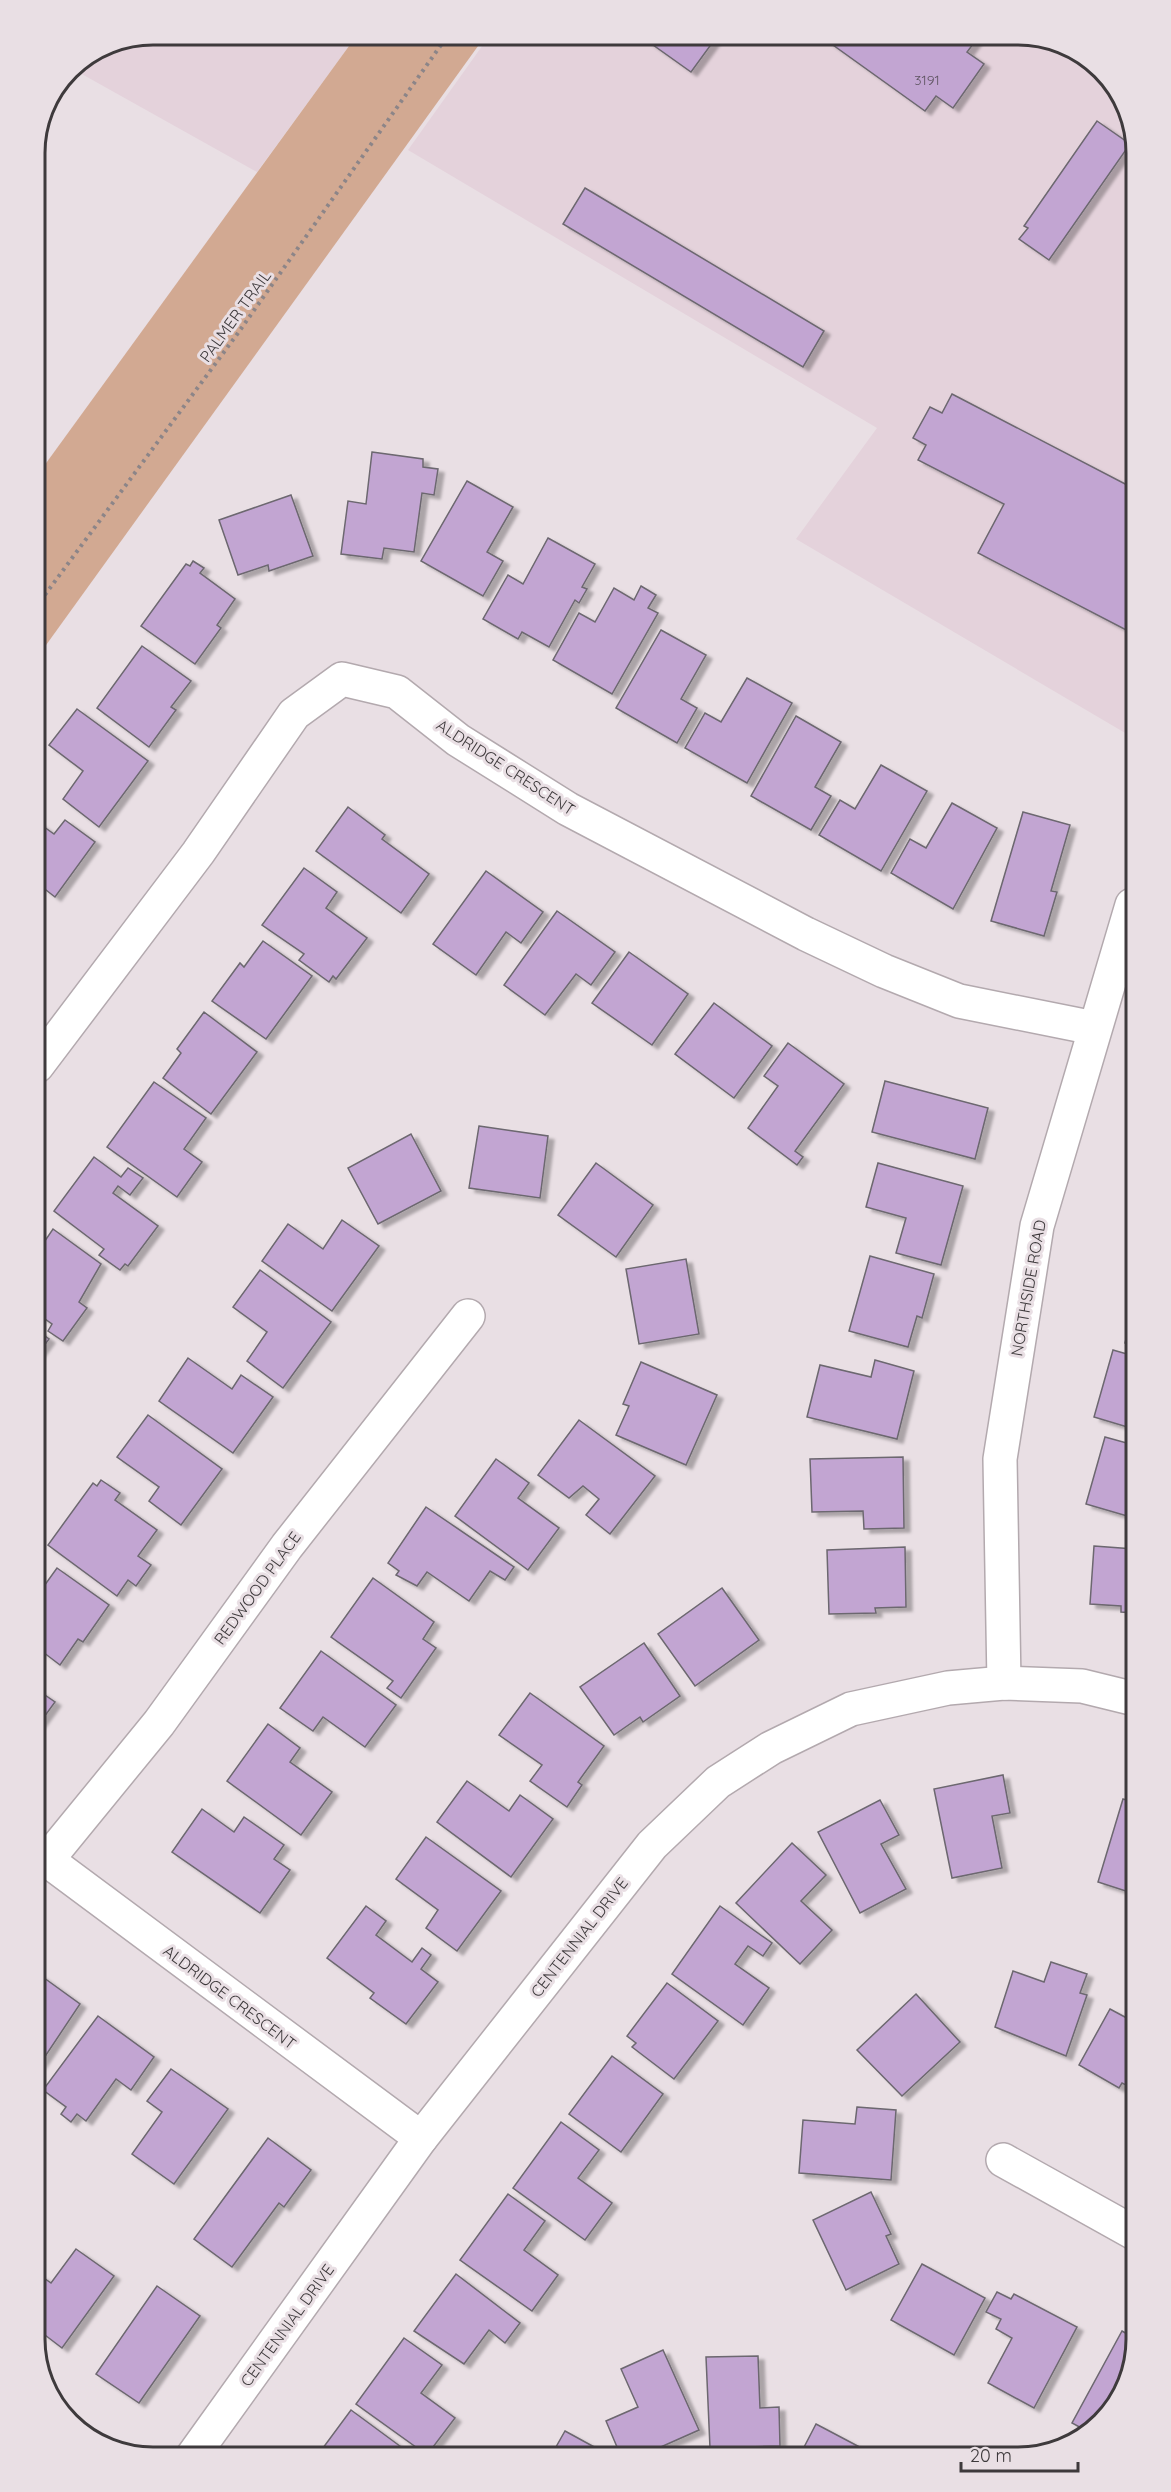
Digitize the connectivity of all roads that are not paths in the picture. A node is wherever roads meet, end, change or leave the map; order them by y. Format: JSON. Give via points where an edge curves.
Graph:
{"nodes":[{"id":1,"x":1126,"y":924,"type":"edge"},
{"id":2,"x":1094,"y":1028,"type":"junction"},
{"id":3,"x":45,"y":1055,"type":"edge"},
{"id":4,"x":468,"y":1316,"type":"dead end"},
{"id":5,"x":1004,"y":1683,"type":"junction"},
{"id":6,"x":1126,"y":1697,"type":"edge"},
{"id":7,"x":45,"y":1856,"type":"edge"},
{"id":8,"x":45,"y":1858,"type":"edge"},
{"id":9,"x":421,"y":2139,"type":"junction"},
{"id":10,"x":1003,"y":2160,"type":"dead end"},
{"id":11,"x":1126,"y":2228,"type":"edge"},
{"id":12,"x":199,"y":2447,"type":"edge"}],
"edges":[{"from":1,"to":2,"type":"street","name":"NORTHSIDE ROAD"},
{"from":2,"to":3,"type":"street","name":"ALDRIDGE CRESCENT","via":[[959,1001],[884,971],[568,808],[458,740],[397,692],[342,679],[294,714],[198,853]]},
{"from":2,"to":5,"type":"street","name":"NORTHSIDE ROAD","via":[[1037,1226],[1000,1459]]},
{"from":4,"to":7,"type":"street","name":"REDWOOD PLACE","via":[[287,1546],[159,1723]]},
{"from":5,"to":6,"type":"street","name":"CENTENNIAL DRIVE","via":[[1082,1686]]},
{"from":5,"to":9,"type":"street","name":"CENTENNIAL DRIVE","via":[[948,1688],[851,1709],[771,1748],[718,1782],[652,1845]]},
{"from":8,"to":9,"type":"street","name":"ALDRIDGE CRESCENT"},
{"from":9,"to":12,"type":"street","name":"CENTENNIAL DRIVE"},
{"from":10,"to":11,"type":"street"}]}
